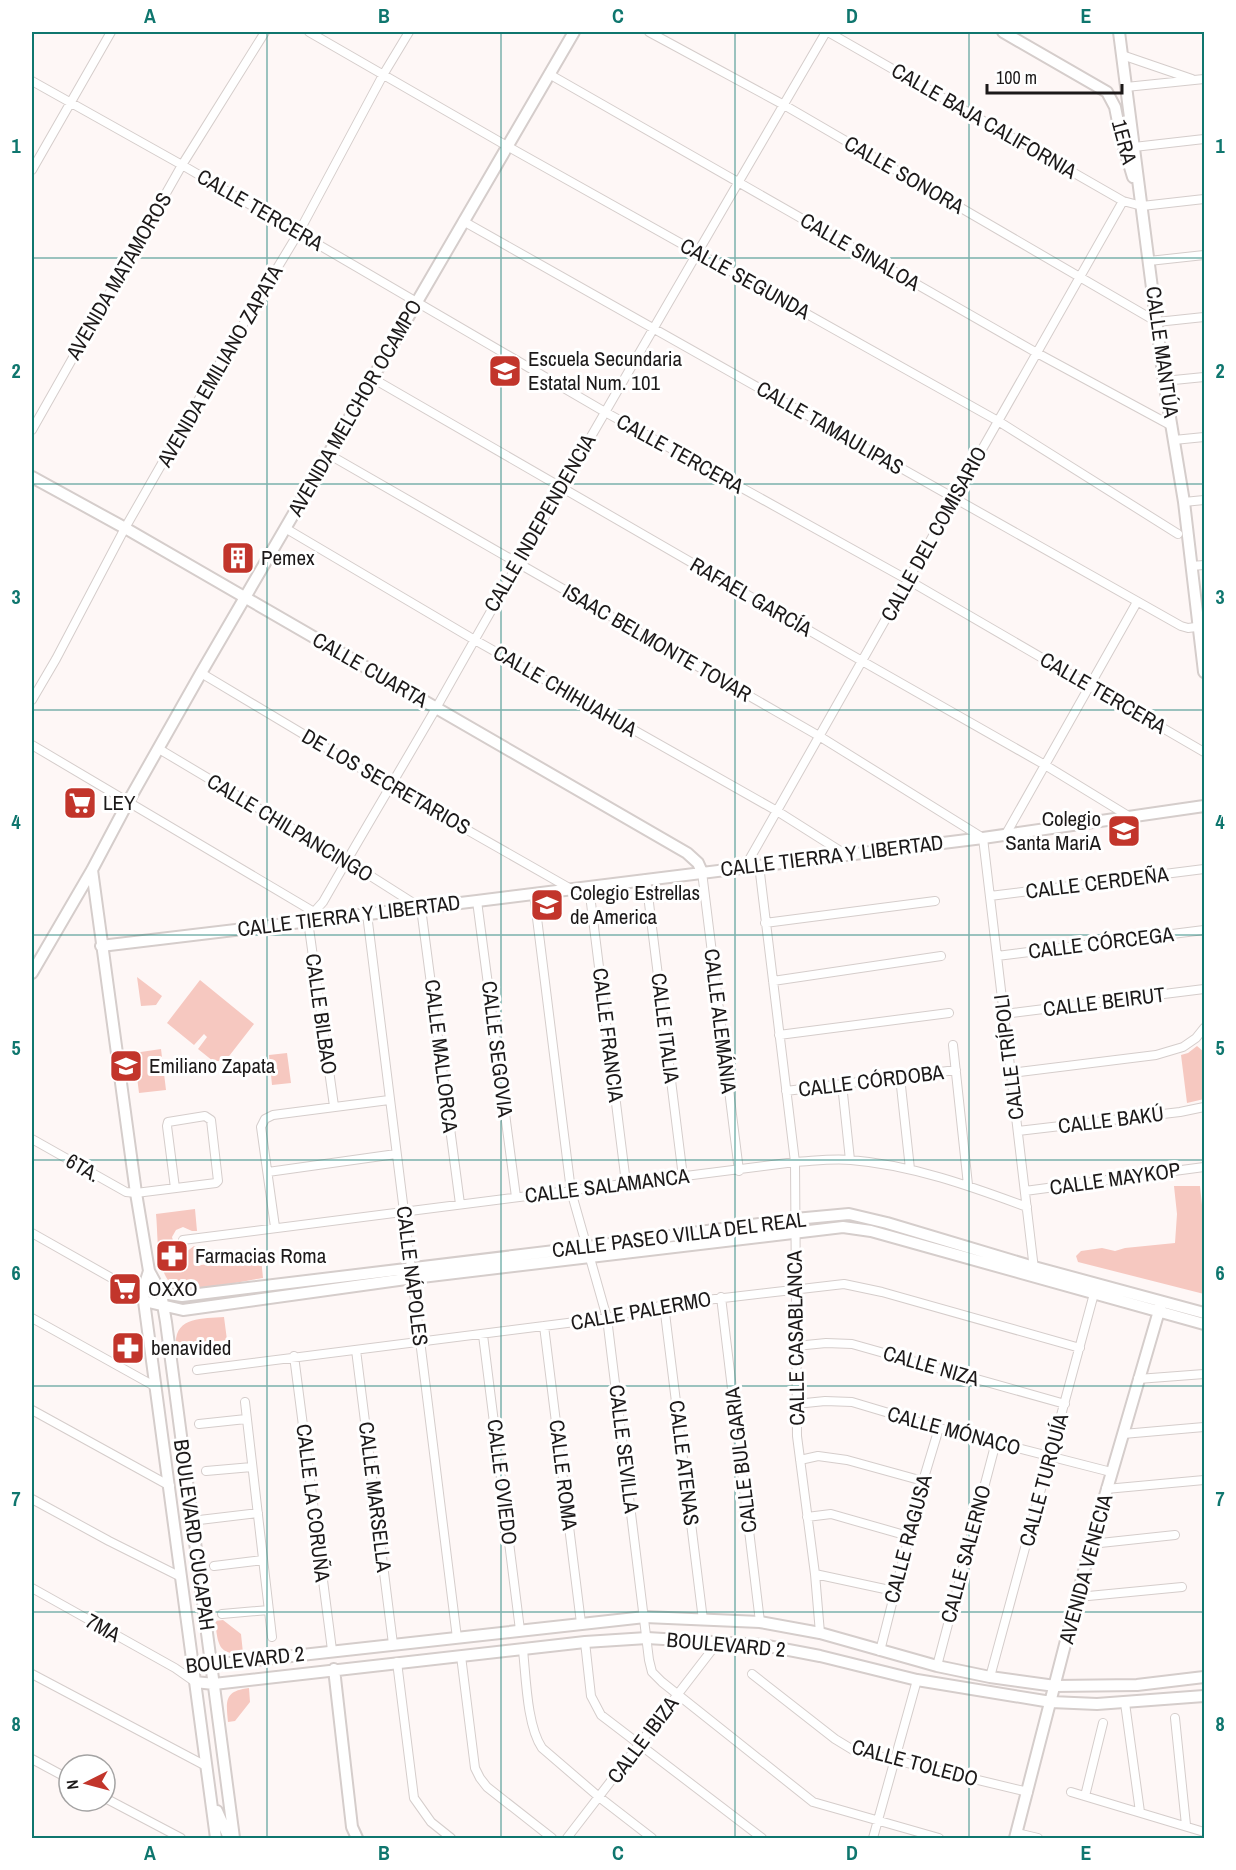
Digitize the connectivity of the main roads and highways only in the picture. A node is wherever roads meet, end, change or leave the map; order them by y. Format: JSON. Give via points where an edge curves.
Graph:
{"nodes":[{"id":1,"x":574,"y":32,"type":"edge"},
{"id":2,"x":1003,"y":32,"type":"edge"},
{"id":3,"x":1119,"y":32,"type":"edge"},
{"id":4,"x":1142,"y":206,"type":"junction"},
{"id":5,"x":32,"y":477,"type":"edge"},
{"id":6,"x":245,"y":597,"type":"junction"},
{"id":7,"x":1202,"y":627,"type":"edge"},
{"id":8,"x":1204,"y":672,"type":"edge"},
{"id":9,"x":1204,"y":806,"type":"edge"},
{"id":10,"x":92,"y":870,"type":"junction"},
{"id":11,"x":702,"y":872,"type":"junction"},
{"id":12,"x":101,"y":946,"type":"junction"},
{"id":13,"x":32,"y":973,"type":"edge"},
{"id":14,"x":589,"y":1253,"type":"junction"},
{"id":15,"x":149,"y":1271,"type":"junction"},
{"id":16,"x":1034,"y":1272,"type":"junction"},
{"id":17,"x":412,"y":1273,"type":"junction"},
{"id":18,"x":161,"y":1293,"type":"junction"},
{"id":19,"x":144,"y":1296,"type":"junction"},
{"id":20,"x":163,"y":1306,"type":"junction"},
{"id":21,"x":1160,"y":1306,"type":"junction"},
{"id":22,"x":1204,"y":1313,"type":"edge"},
{"id":23,"x":1204,"y":1324,"type":"edge"},
{"id":24,"x":192,"y":1664,"type":"junction"},
{"id":25,"x":211,"y":1665,"type":"junction"},
{"id":26,"x":334,"y":1669,"type":"junction"},
{"id":27,"x":1204,"y":1677,"type":"edge"},
{"id":28,"x":195,"y":1682,"type":"junction"},
{"id":29,"x":214,"y":1684,"type":"junction"},
{"id":30,"x":1055,"y":1686,"type":"junction"},
{"id":31,"x":1204,"y":1696,"type":"edge"},
{"id":32,"x":1050,"y":1702,"type":"junction"},
{"id":33,"x":210,"y":1788,"type":"junction"},
{"id":34,"x":1016,"y":1836,"type":"edge"},
{"id":35,"x":216,"y":1839,"type":"edge"},
{"id":36,"x":229,"y":1839,"type":"edge"},
{"id":37,"x":234,"y":1839,"type":"edge"},
{"id":38,"x":357,"y":1839,"type":"edge"}],
"edges":[{"from":1,"to":6,"type":"main road","name":"AVENIDA MELCHOR OCAMPO"},
{"from":2,"to":4,"type":"main road","name":"1ERA","via":[[1107,92],[1115,107]]},
{"from":3,"to":4,"type":"main road","name":"CALLE MANTÚA"},
{"from":4,"to":7,"type":"main road","name":"CALLE MANTÚA"},
{"from":5,"to":6,"type":"main road","name":"CALLE CUARTA"},
{"from":6,"to":10,"type":"main road","name":"AVENIDA MELCHOR OCAMPO"},
{"from":6,"to":11,"type":"main road","name":"CALLE CUARTA","via":[[687,853]]},
{"from":7,"to":8,"type":"main road","name":"CALLE MANTÚA"},
{"from":9,"to":11,"type":"main road","name":"CALLE TIERRA Y LIBERTAD"},
{"from":10,"to":12,"type":"main road","name":"BOULEVARD CUCAPAH"},
{"from":10,"to":13,"type":"main road","name":"AVENIDA MELCHOR OCAMPO"},
{"from":11,"to":12,"type":"main road","name":"CALLE TIERRA Y LIBERTAD","via":[[422,908],[311,917]]},
{"from":12,"to":15,"type":"main road","name":"BOULEVARD CUCAPAH"},
{"from":14,"to":16,"type":"main road","name":"CALLE PASEO VILLA DEL REAL","via":[[843,1227]]},
{"from":14,"to":16,"type":"main road","name":"CALLE PASEO VILLA DEL REAL","via":[[795,1219],[849,1214],[887,1222]]},
{"from":14,"to":17,"type":"main road","name":"CALLE PASEO VILLA DEL REAL"},
{"from":15,"to":18,"type":"main road","name":"BOULEVARD CUCAPAH"},
{"from":15,"to":19,"type":"main road","name":"BOULEVARD CUCAPAH"},
{"from":16,"to":21,"type":"main road","name":"CALLE PASEO VILLA DEL REAL"},
{"from":17,"to":18,"type":"main road","name":"CALLE PASEO VILLA DEL REAL","via":[[182,1296]]},
{"from":17,"to":20,"type":"main road","name":"CALLE PASEO VILLA DEL REAL","via":[[183,1310]]},
{"from":18,"to":19,"type":"main road","name":"CALLE PASEO VILLA DEL REAL"},
{"from":18,"to":20,"type":"main road","name":"BOULEVARD CUCAPAH"},
{"from":19,"to":20,"type":"main road","name":"CALLE PASEO VILLA DEL REAL"},
{"from":19,"to":24,"type":"main road","name":"BOULEVARD CUCAPAH"},
{"from":20,"to":25,"type":"main road","name":"BOULEVARD CUCAPAH"},
{"from":21,"to":22,"type":"main road","name":"CALLE PASEO VILLA DEL REAL"},
{"from":21,"to":23,"type":"main road","name":"CALLE PASEO VILLA DEL REAL"},
{"from":21,"to":30,"type":"main road","name":"AVENIDA VENECIA","via":[[1106,1489]]},
{"from":24,"to":25,"type":"main road","name":"BOULEVARD 2"},
{"from":24,"to":28,"type":"main road","name":"BOULEVARD CUCAPAH"},
{"from":25,"to":29,"type":"main road","name":"BOULEVARD CUCAPAH"},
{"from":25,"to":30,"type":"main road","name":"BOULEVARD 2","via":[[645,1617],[760,1622],[820,1633],[937,1666]]},
{"from":26,"to":29,"type":"main road","name":"BOULEVARD 2"},
{"from":26,"to":32,"type":"main road","name":"BOULEVARD 2","via":[[647,1638],[762,1645],[917,1680]]},
{"from":26,"to":38,"type":"main road","via":[[352,1827]]},
{"from":27,"to":30,"type":"main road","name":"BOULEVARD 2","via":[[1137,1685]]},
{"from":28,"to":29,"type":"main road","name":"BOULEVARD 2"},
{"from":28,"to":33,"type":"main road","name":"BOULEVARD CUCAPAH"},
{"from":29,"to":37,"type":"main road","name":"BOULEVARD CUCAPAH"},
{"from":30,"to":32,"type":"main road","name":"AVENIDA VENECIA"},
{"from":31,"to":32,"type":"main road","name":"BOULEVARD 2","via":[[1125,1703]]},
{"from":32,"to":34,"type":"main road","name":"AVENIDA VENECIA"},
{"from":33,"to":35,"type":"main road","name":"BOULEVARD CUCAPAH"},
{"from":33,"to":36,"type":"main road"}]}
